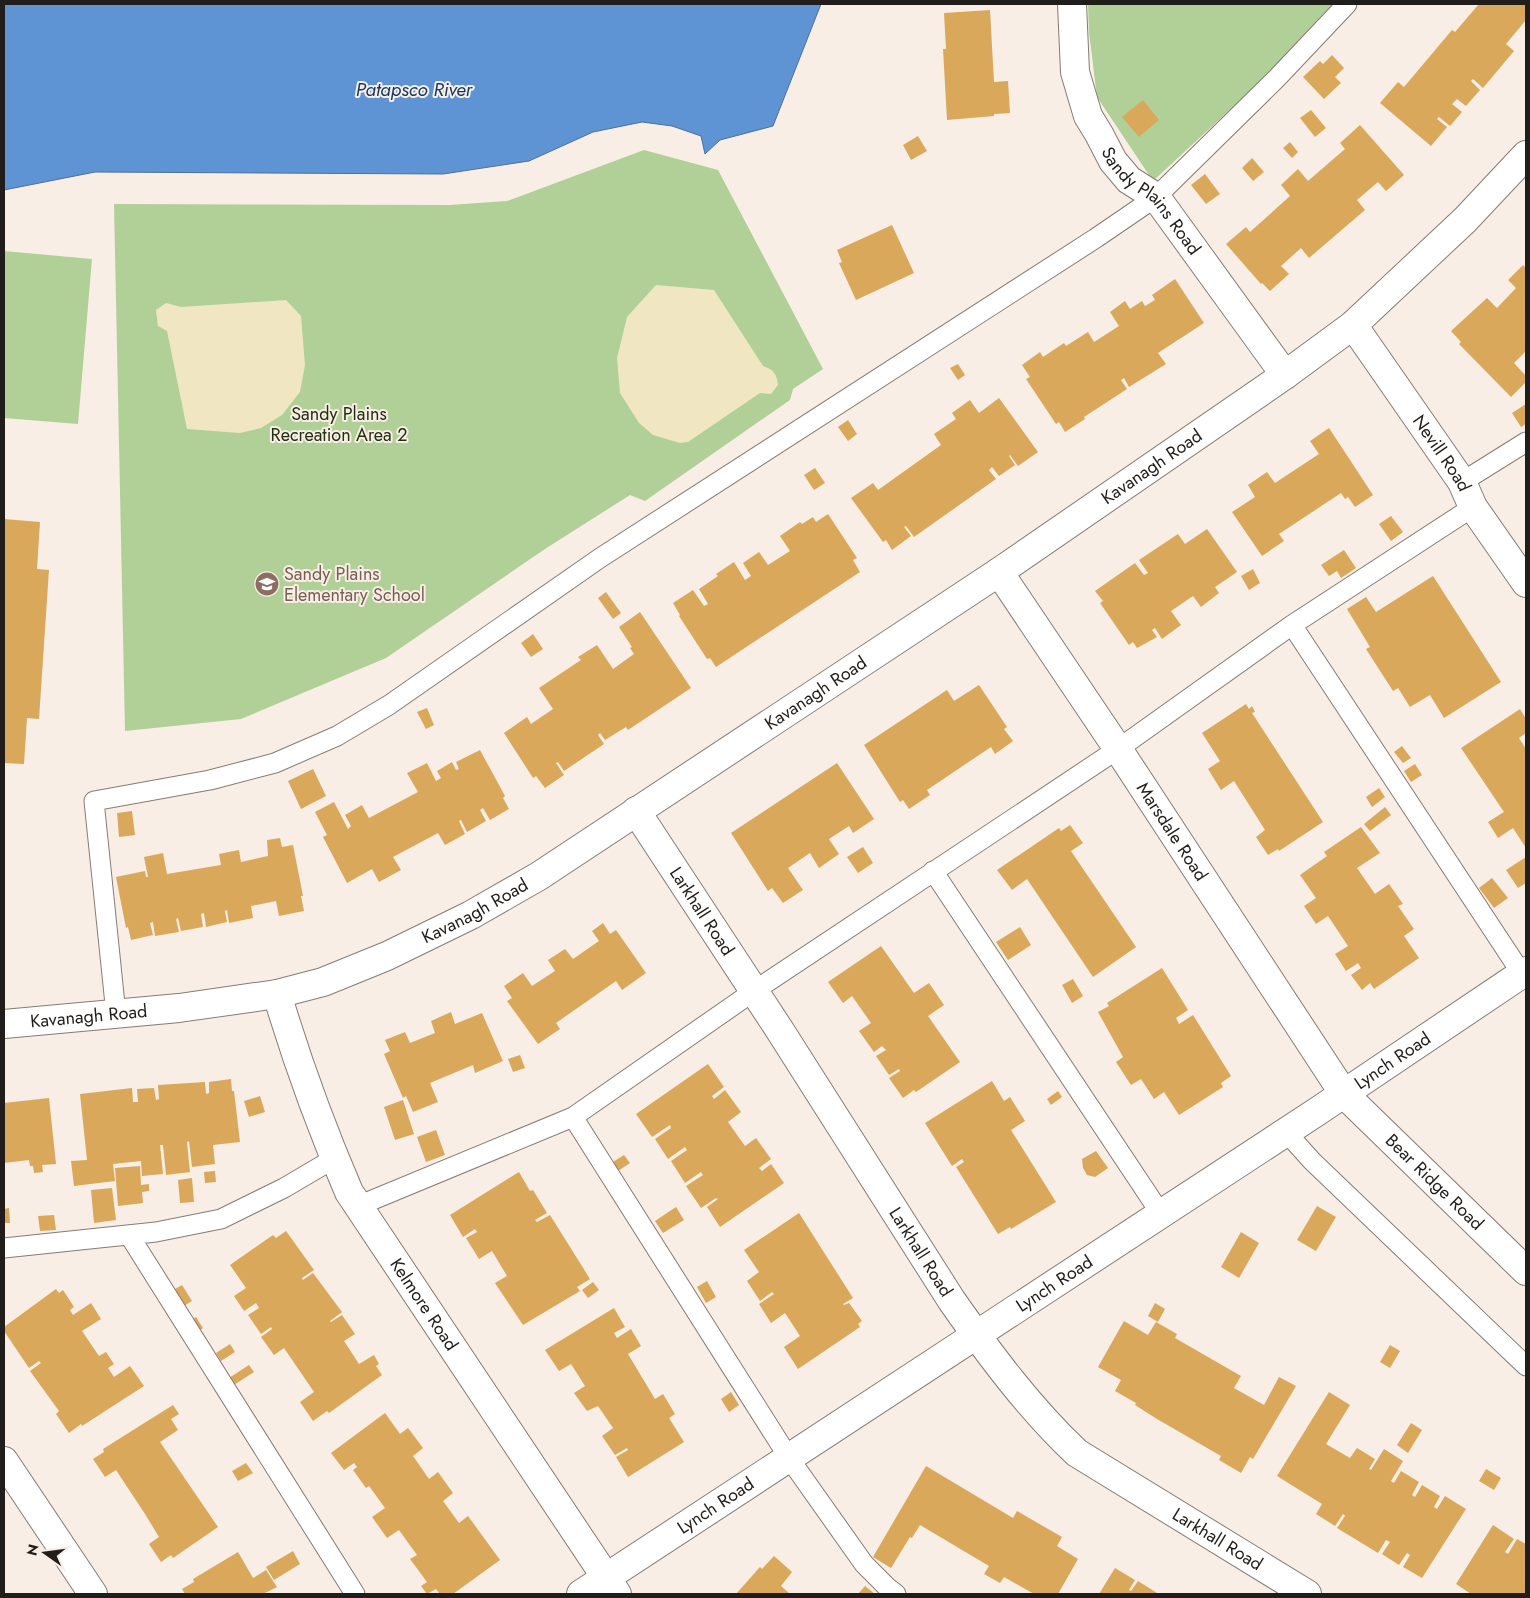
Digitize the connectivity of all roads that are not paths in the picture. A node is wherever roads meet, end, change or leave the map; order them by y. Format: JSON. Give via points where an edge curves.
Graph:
{"nodes":[{"id":1,"x":1072,"y":4,"type":"edge"},
{"id":2,"x":1347,"y":4,"type":"edge"},
{"id":3,"x":1526,"y":154,"type":"edge"},
{"id":4,"x":1156,"y":197,"type":"junction"},
{"id":5,"x":1353,"y":325,"type":"junction"},
{"id":6,"x":1285,"y":375,"type":"junction"},
{"id":7,"x":1526,"y":442,"type":"edge"},
{"id":8,"x":1462,"y":482,"type":"junction"},
{"id":9,"x":1473,"y":507,"type":"junction"},
{"id":10,"x":1000,"y":572,"type":"junction"},
{"id":11,"x":1526,"y":583,"type":"edge"},
{"id":12,"x":1292,"y":625,"type":"junction"},
{"id":13,"x":1118,"y":749,"type":"junction"},
{"id":14,"x":636,"y":811,"type":"junction"},
{"id":15,"x":933,"y":871,"type":"junction"},
{"id":16,"x":1524,"y":973,"type":"edge"},
{"id":17,"x":754,"y":991,"type":"junction"},
{"id":18,"x":277,"y":994,"type":"junction"},
{"id":19,"x":116,"y":1014,"type":"junction"},
{"id":20,"x":6,"y":1018,"type":"edge"},
{"id":21,"x":1344,"y":1094,"type":"junction"},
{"id":22,"x":573,"y":1117,"type":"junction"},
{"id":23,"x":1286,"y":1132,"type":"junction"},
{"id":24,"x":335,"y":1158,"type":"junction"},
{"id":25,"x":358,"y":1206,"type":"junction"},
{"id":26,"x":1161,"y":1214,"type":"junction"},
{"id":27,"x":129,"y":1235,"type":"junction"},
{"id":28,"x":4,"y":1248,"type":"edge"},
{"id":29,"x":1526,"y":1271,"type":"edge"},
{"id":30,"x":976,"y":1335,"type":"junction"},
{"id":31,"x":1526,"y":1366,"type":"edge"},
{"id":32,"x":788,"y":1458,"type":"junction"},
{"id":33,"x":4,"y":1461,"type":"edge"},
{"id":34,"x":611,"y":1586,"type":"edge"},
{"id":35,"x":93,"y":1594,"type":"edge"},
{"id":36,"x":355,"y":1594,"type":"edge"},
{"id":37,"x":581,"y":1594,"type":"edge"},
{"id":38,"x":896,"y":1594,"type":"edge"},
{"id":39,"x":1307,"y":1594,"type":"edge"}],
"edges":[{"from":1,"to":4,"type":"street","name":"Sandy Plains Road","via":[[1075,72],[1088,116],[1112,161],[1129,180]]},
{"from":2,"to":4,"type":"lane"},
{"from":3,"to":5,"type":"street","name":"Kavanagh Road","via":[[1465,220]]},
{"from":4,"to":6,"type":"street","name":"Sandy Plains Road"},
{"from":4,"to":19,"type":"lane","via":[[600,558],[389,705],[336,736],[275,763],[210,780],[94,801]]},
{"from":5,"to":6,"type":"street","name":"Kavanagh Road"},
{"from":5,"to":8,"type":"street","name":"Nevill Road"},
{"from":6,"to":10,"type":"street","name":"Kavanagh Road"},
{"from":7,"to":8,"type":"lane"},
{"from":8,"to":9,"type":"street","name":"Nevill Road"},
{"from":9,"to":11,"type":"street","name":"Nevill Road"},
{"from":9,"to":12,"type":"lane"},
{"from":10,"to":13,"type":"street","name":"Marsdale Road"},
{"from":10,"to":14,"type":"street","name":"Kavanagh Road"},
{"from":12,"to":13,"type":"lane"},
{"from":12,"to":16,"type":"lane"},
{"from":13,"to":15,"type":"lane"},
{"from":13,"to":21,"type":"street","name":"Marsdale Road"},
{"from":14,"to":17,"type":"street","name":"Larkhall Road"},
{"from":14,"to":18,"type":"street","name":"Kavanagh Road","via":[[539,876],[471,914],[387,956],[323,982]]},
{"from":15,"to":17,"type":"lane"},
{"from":15,"to":26,"type":"lane"},
{"from":16,"to":21,"type":"street","name":"Lynch Road"},
{"from":17,"to":22,"type":"lane"},
{"from":17,"to":30,"type":"street","name":"Larkhall Road"},
{"from":18,"to":19,"type":"street","name":"Kavanagh Road"},
{"from":18,"to":24,"type":"street","name":"Kelmore Road","via":[[298,1061]]},
{"from":19,"to":20,"type":"street","name":"Kavanagh Road"},
{"from":21,"to":23,"type":"street","name":"Lynch Road"},
{"from":21,"to":29,"type":"street","name":"Bear Ridge Road"},
{"from":22,"to":25,"type":"lane"},
{"from":22,"to":32,"type":"lane"},
{"from":23,"to":26,"type":"street","name":"Lynch Road"},
{"from":23,"to":31,"type":"lane","via":[[1312,1161]]},
{"from":24,"to":25,"type":"street","name":"Kelmore Road"},
{"from":24,"to":27,"type":"lane","via":[[221,1219]]},
{"from":25,"to":34,"type":"street","name":"Kelmore Road"},
{"from":26,"to":30,"type":"street","name":"Lynch Road"},
{"from":27,"to":28,"type":"lane"},
{"from":27,"to":36,"type":"lane"},
{"from":30,"to":32,"type":"street","name":"Lynch Road"},
{"from":30,"to":39,"type":"street","name":"Larkhall Road","via":[[1052,1430],[1077,1453]]},
{"from":32,"to":34,"type":"street","name":"Lynch Road"},
{"from":32,"to":38,"type":"lane","via":[[864,1564]]},
{"from":33,"to":35,"type":"street"},
{"from":34,"to":37,"type":"street","name":"Lynch Road"}]}
